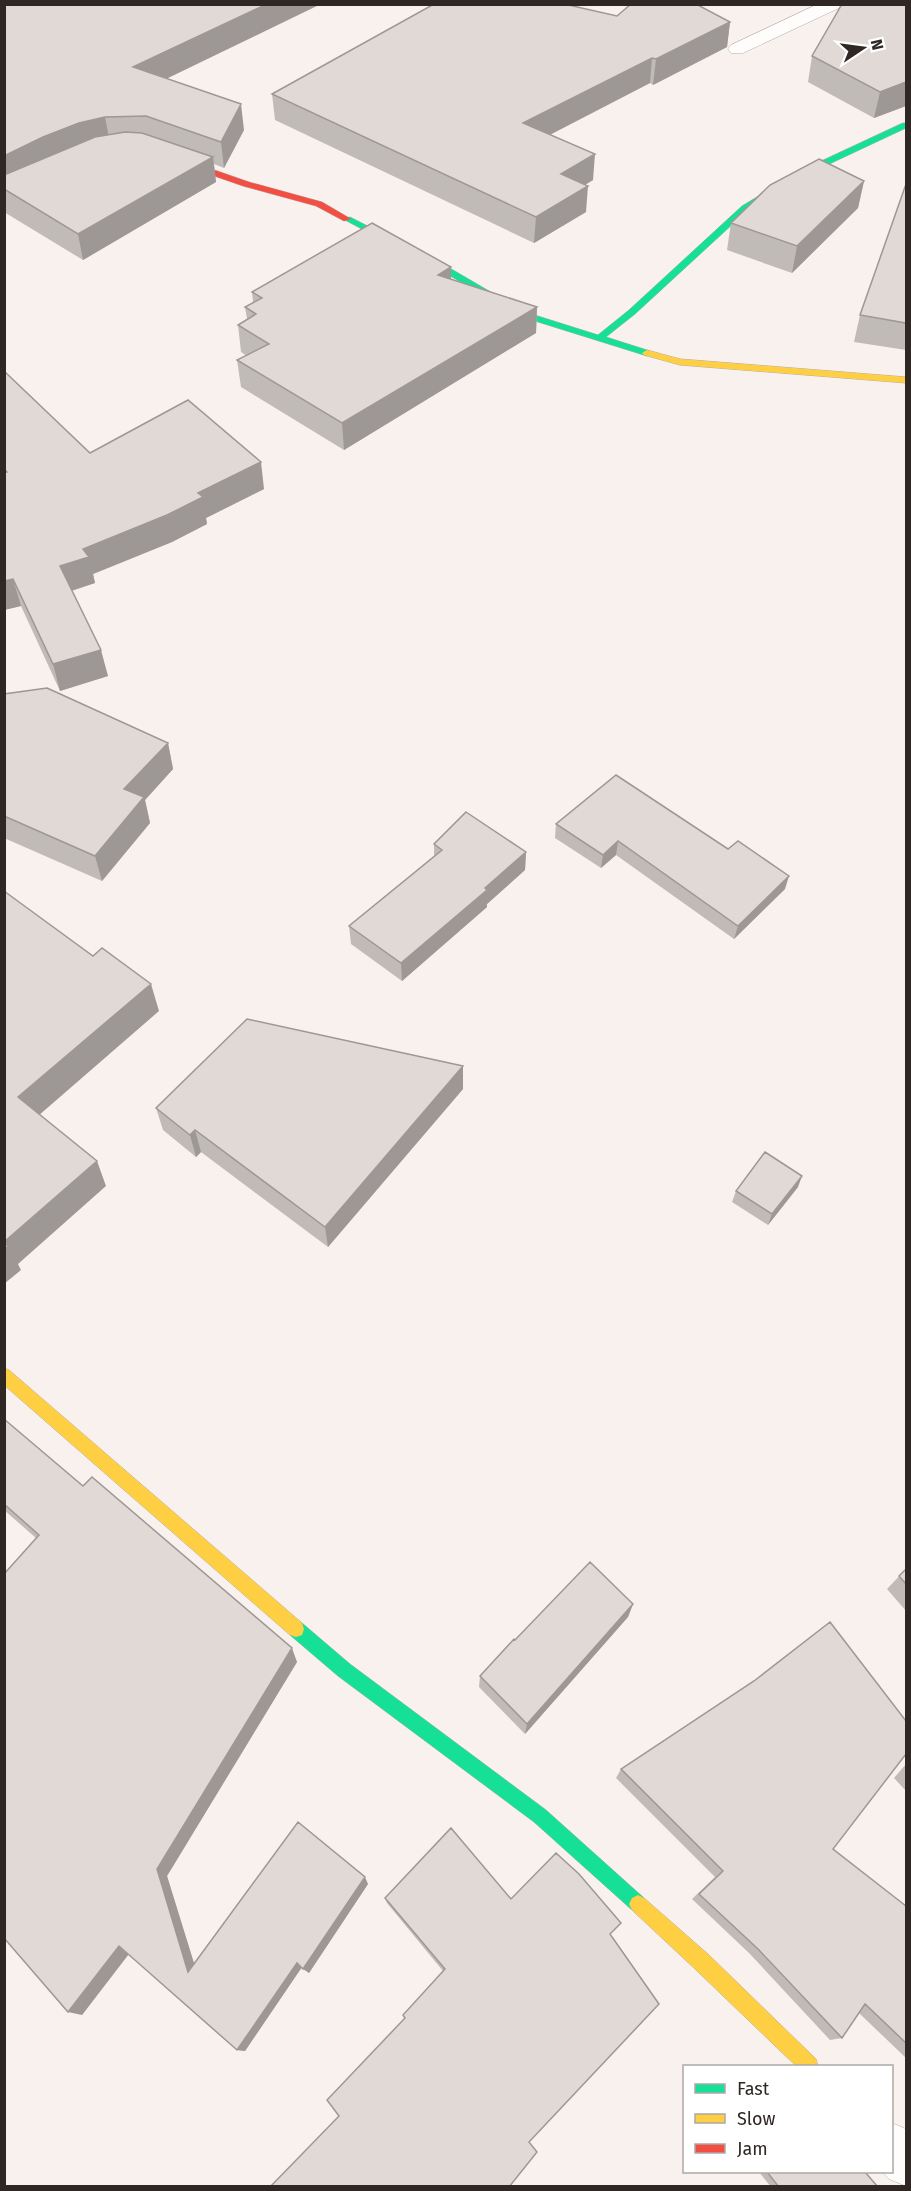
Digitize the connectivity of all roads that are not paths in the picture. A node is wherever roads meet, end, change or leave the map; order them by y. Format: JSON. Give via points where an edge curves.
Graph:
{"nodes":[{"id":1,"x":833,"y":4,"type":"edge"},
{"id":2,"x":737,"y":49,"type":"dead end"},
{"id":3,"x":906,"y":125,"type":"edge"},
{"id":4,"x":158,"y":153,"type":"edge"},
{"id":5,"x":598,"y":339,"type":"junction"},
{"id":6,"x":906,"y":380,"type":"edge"},
{"id":7,"x":4,"y":1375,"type":"edge"},
{"id":8,"x":807,"y":2065,"type":"edge"},
{"id":9,"x":893,"y":2149,"type":"edge"},
{"id":10,"x":906,"y":2162,"type":"edge"}],
"edges":[{"from":1,"to":2,"type":"street"},
{"from":3,"to":5,"type":"street","via":[[805,172],[745,208]]},
{"from":4,"to":5,"type":"street","via":[[319,204],[522,314]]},
{"from":5,"to":6,"type":"street","via":[[680,362]]},
{"from":7,"to":8,"type":"street","via":[[344,1670],[540,1816],[702,1962]]},
{"from":9,"to":10,"type":"street"}]}
